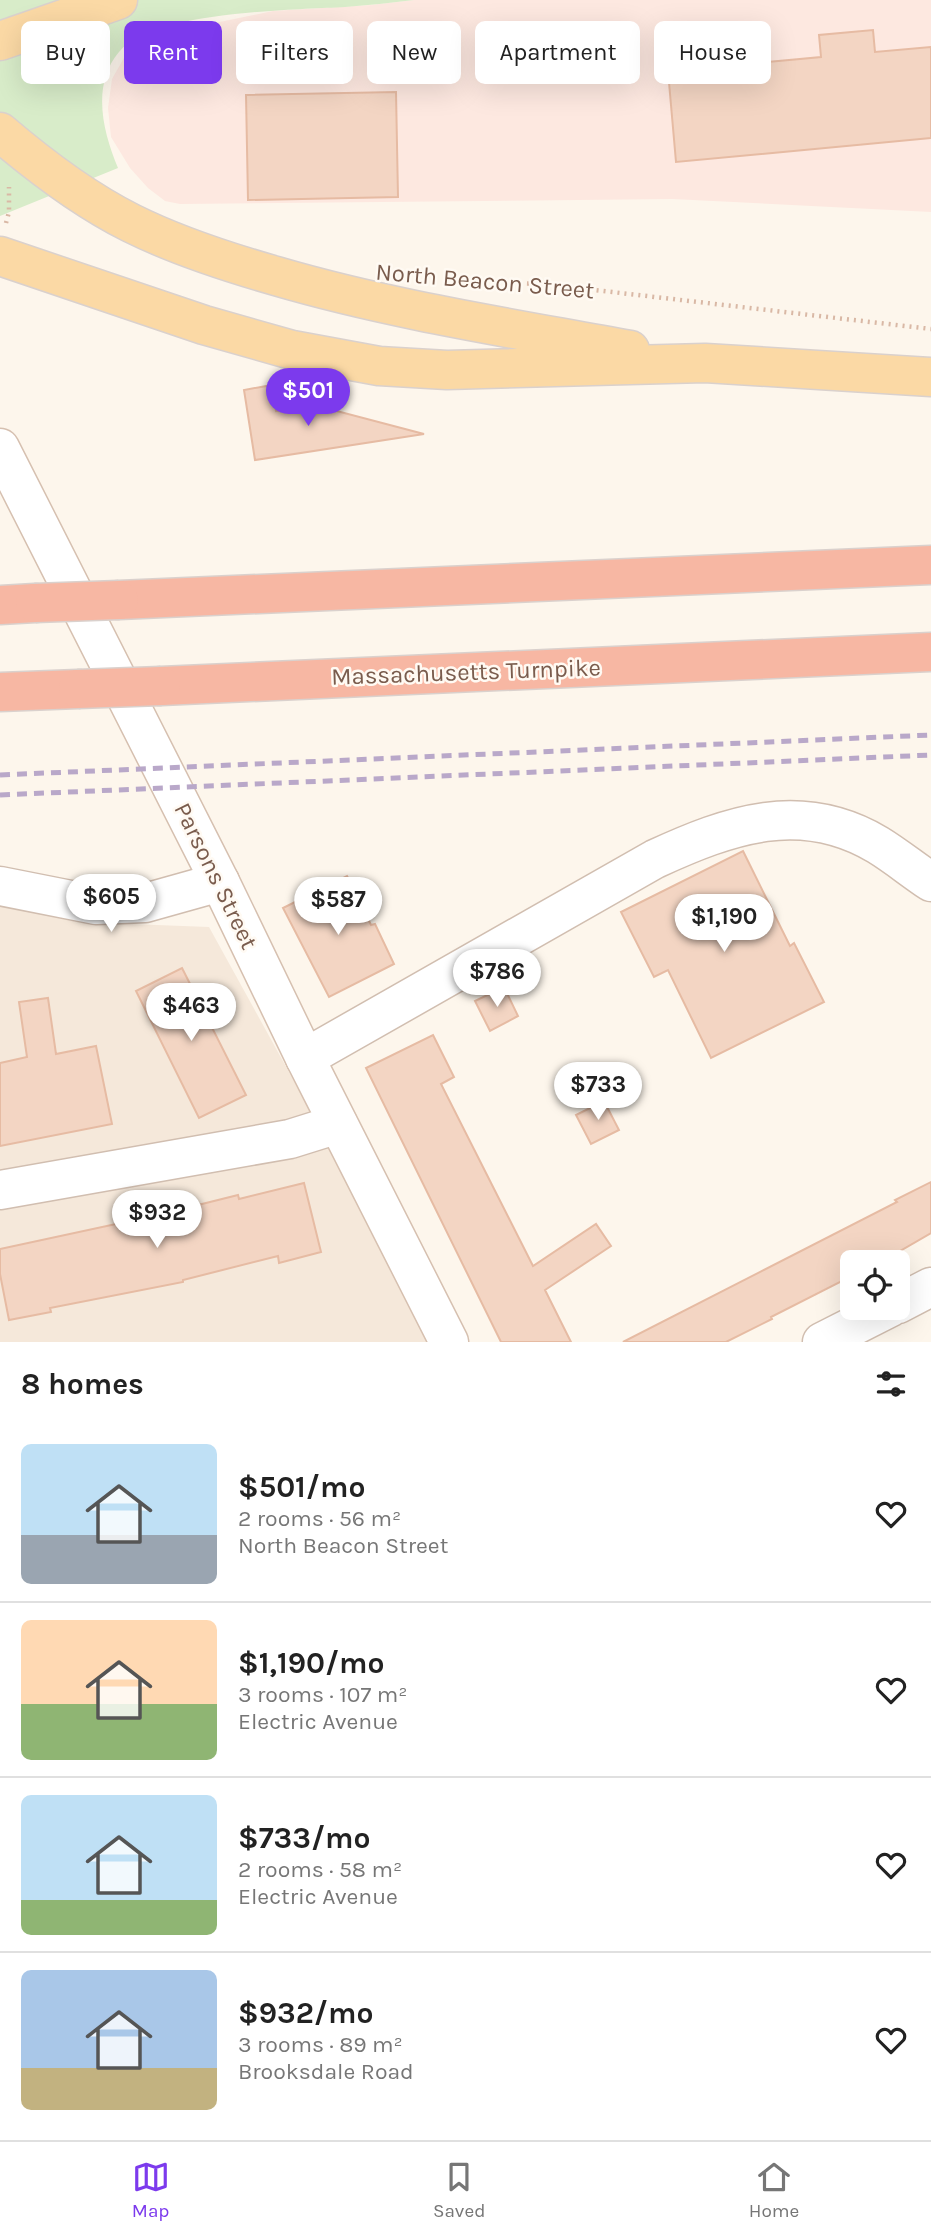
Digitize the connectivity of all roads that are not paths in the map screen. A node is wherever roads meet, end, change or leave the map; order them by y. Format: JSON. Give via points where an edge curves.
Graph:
{"nodes":[{"id":1,"x":118,"y":0,"type":"edge"},
{"id":2,"x":0,"y":41,"type":"edge"},
{"id":3,"x":0,"y":132,"type":"edge"},
{"id":4,"x":3,"y":240,"type":"edge"},
{"id":5,"x":705,"y":363,"type":"junction"},
{"id":6,"x":931,"y":377,"type":"edge"},
{"id":7,"x":0,"y":448,"type":"edge"},
{"id":8,"x":931,"y":565,"type":"edge"},
{"id":9,"x":18,"y":604,"type":"edge"},
{"id":10,"x":931,"y":652,"type":"edge"},
{"id":11,"x":0,"y":692,"type":"edge"},
{"id":12,"x":220,"y":882,"type":"junction"},
{"id":13,"x":931,"y":882,"type":"edge"},
{"id":14,"x":0,"y":886,"type":"edge"},
{"id":15,"x":305,"y":1058,"type":"junction"},
{"id":16,"x":338,"y":1124,"type":"junction"},
{"id":17,"x":0,"y":1190,"type":"edge"},
{"id":18,"x":931,"y":1287,"type":"edge"},
{"id":19,"x":910,"y":1298,"type":"edge"},
{"id":20,"x":865,"y":1320,"type":"edge"},
{"id":21,"x":449,"y":1342,"type":"edge"},
{"id":22,"x":822,"y":1342,"type":"edge"}],
"edges":[{"from":1,"to":2,"type":"main road"},
{"from":3,"to":5,"type":"main road","name":"North Beacon Street","via":[[50,173],[103,207],[158,236],[214,257],[414,311]]},
{"from":4,"to":5,"type":"main road","name":"North Beacon Street","via":[[204,325],[292,350],[379,366],[447,370]]},
{"from":5,"to":6,"type":"main road","name":"North Beacon Street"},
{"from":7,"to":12,"type":"street","name":"Parsons Street"},
{"from":8,"to":9,"type":"highway","bridge":true},
{"from":10,"to":11,"type":"highway","name":"Massachusetts Turnpike","bridge":true},
{"from":12,"to":14,"type":"street","via":[[145,903],[96,905]]},
{"from":12,"to":15,"type":"street","name":"Parsons Street"},
{"from":13,"to":15,"type":"street","via":[[877,844],[843,829],[774,820],[738,825],[655,859]]},
{"from":15,"to":16,"type":"street","name":"Parsons Street"},
{"from":16,"to":17,"type":"street","via":[[290,1139]]},
{"from":16,"to":21,"type":"street","name":"Parsons Street"},
{"from":18,"to":19,"type":"street"},
{"from":20,"to":22,"type":"street"}]}
